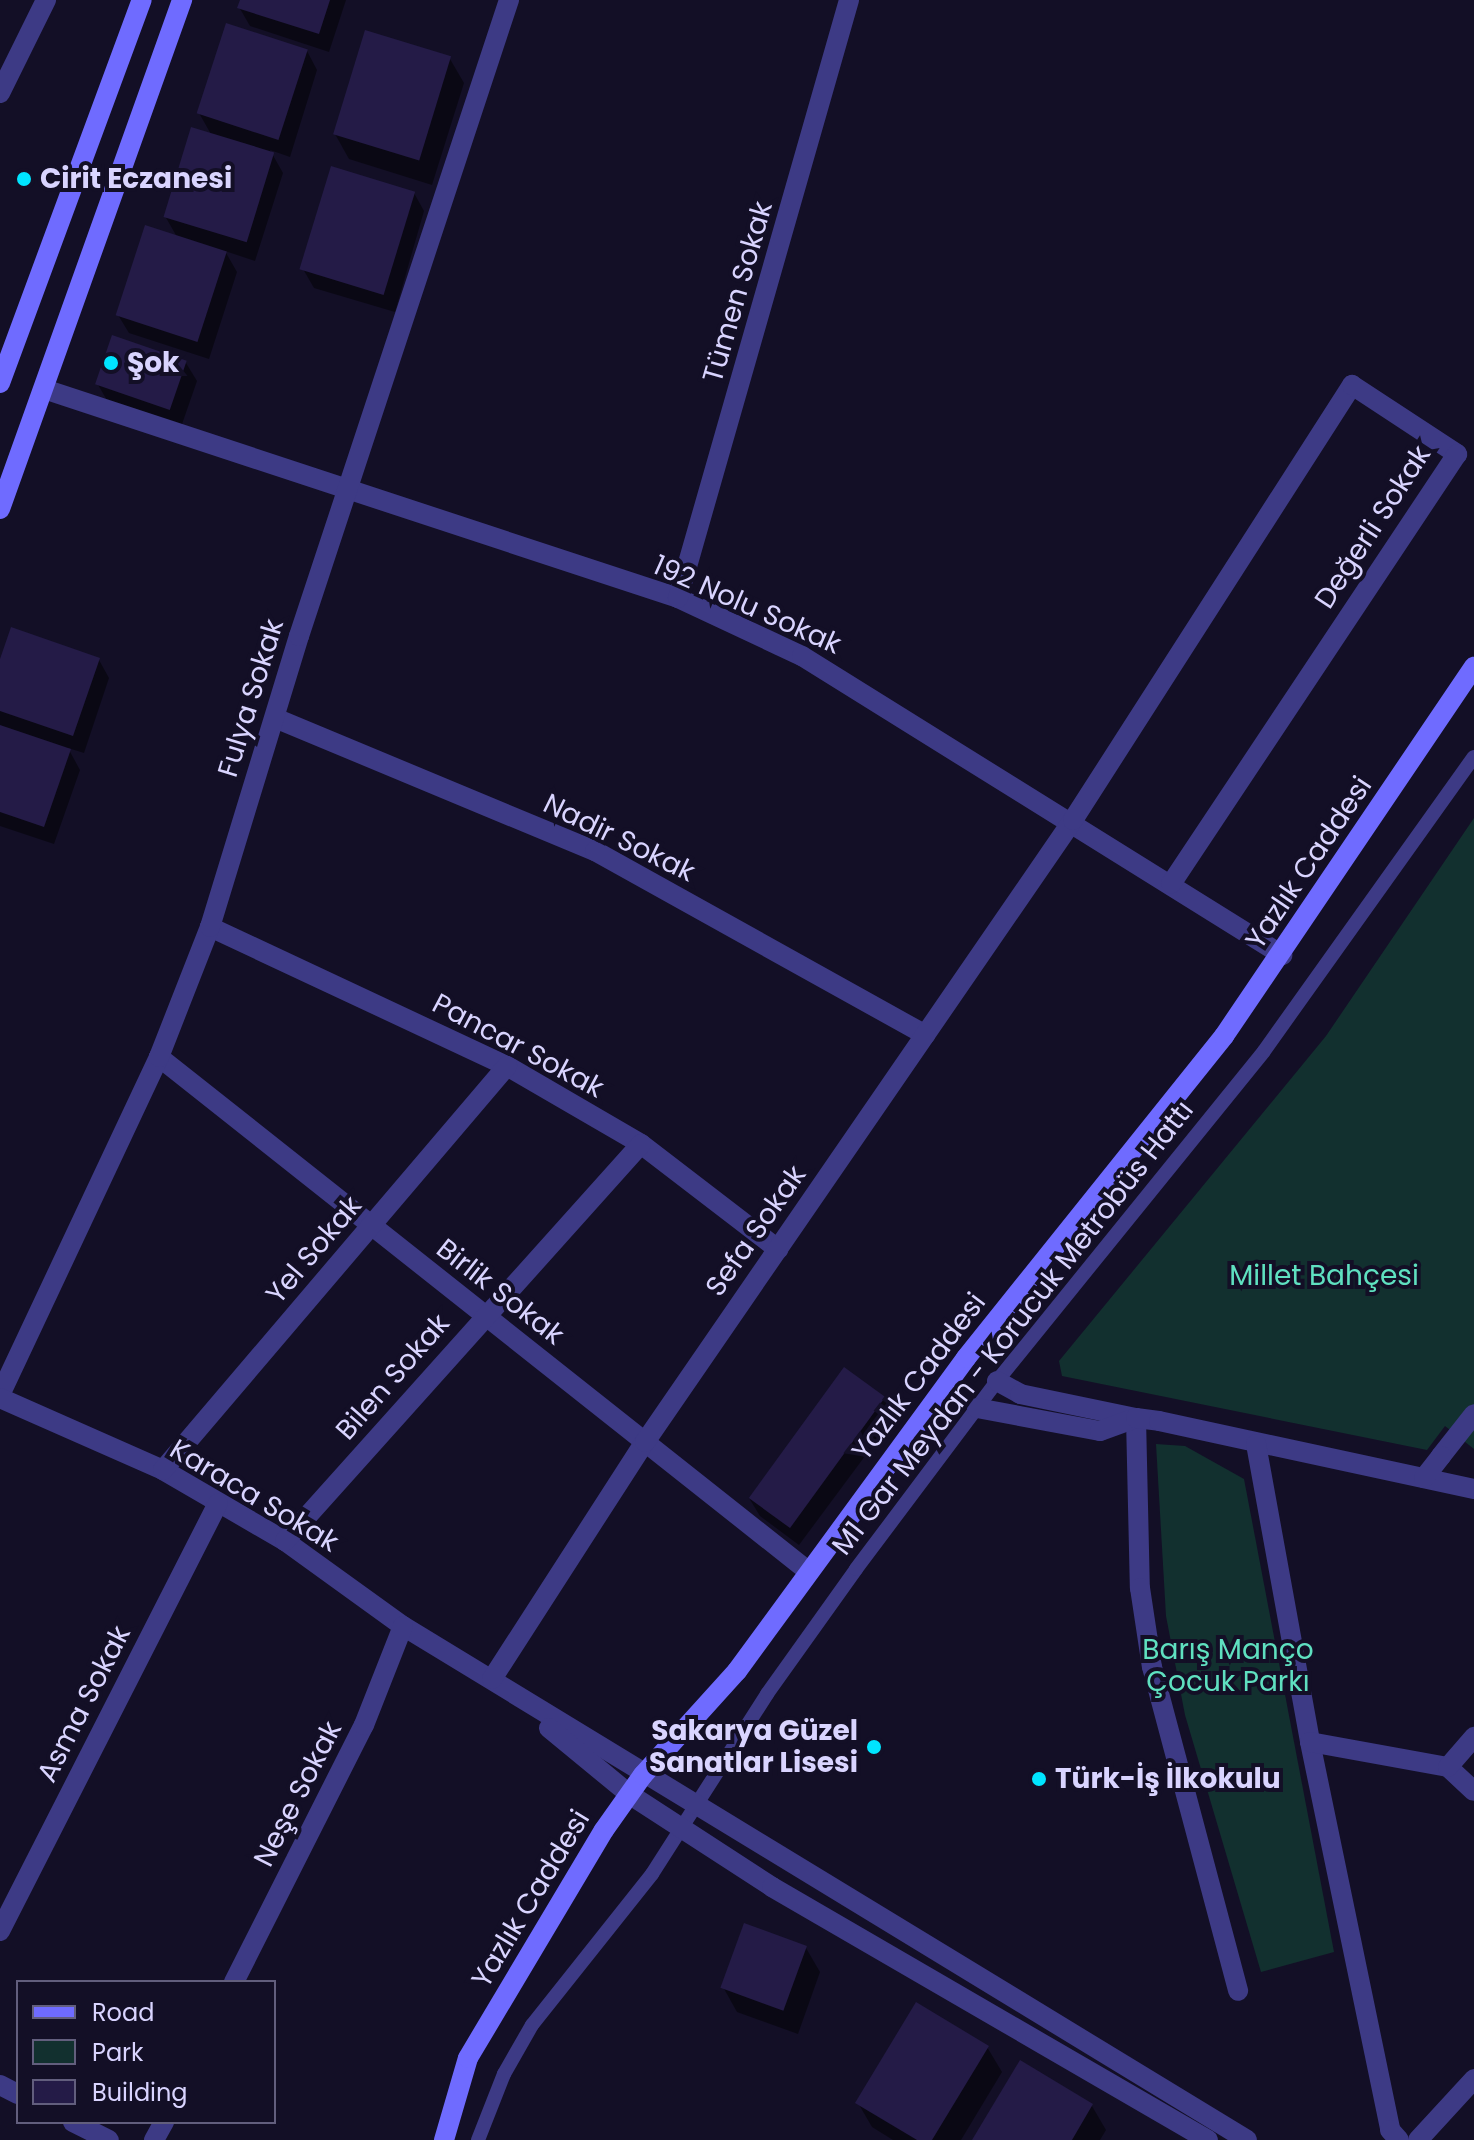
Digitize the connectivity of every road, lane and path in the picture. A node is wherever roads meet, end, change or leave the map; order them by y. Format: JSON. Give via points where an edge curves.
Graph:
{"nodes":[{"id":1,"x":46,"y":0,"type":"edge"},
{"id":2,"x":142,"y":0,"type":"edge"},
{"id":3,"x":182,"y":0,"type":"edge"},
{"id":4,"x":509,"y":0,"type":"edge"},
{"id":5,"x":849,"y":0,"type":"edge"},
{"id":6,"x":0,"y":93,"type":"edge"},
{"id":7,"x":4,"y":356,"type":"edge"},
{"id":8,"x":0,"y":383,"type":"edge"},
{"id":9,"x":44,"y":389,"type":"junction"},
{"id":10,"x":346,"y":492,"type":"junction"},
{"id":11,"x":0,"y":509,"type":"edge"},
{"id":12,"x":678,"y":598,"type":"junction"},
{"id":13,"x":1474,"y":667,"type":"edge"},
{"id":14,"x":275,"y":718,"type":"junction"},
{"id":15,"x":1474,"y":757,"type":"edge"},
{"id":16,"x":1073,"y":820,"type":"junction"},
{"id":17,"x":1171,"y":884,"type":"junction"},
{"id":18,"x":210,"y":927,"type":"junction"},
{"id":19,"x":1282,"y":955,"type":"junction"},
{"id":20,"x":925,"y":1035,"type":"junction"},
{"id":21,"x":159,"y":1057,"type":"junction"},
{"id":22,"x":507,"y":1066,"type":"junction"},
{"id":23,"x":641,"y":1144,"type":"junction"},
{"id":24,"x":371,"y":1226,"type":"junction"},
{"id":25,"x":778,"y":1249,"type":"junction"},
{"id":26,"x":484,"y":1315,"type":"junction"},
{"id":27,"x":997,"y":1381,"type":"junction"},
{"id":28,"x":2,"y":1403,"type":"edge"},
{"id":29,"x":977,"y":1408,"type":"junction"},
{"id":30,"x":1474,"y":1414,"type":"edge"},
{"id":31,"x":1136,"y":1418,"type":"junction"},
{"id":32,"x":645,"y":1442,"type":"junction"},
{"id":33,"x":1256,"y":1444,"type":"junction"},
{"id":34,"x":163,"y":1470,"type":"junction"},
{"id":35,"x":1424,"y":1478,"type":"junction"},
{"id":36,"x":1474,"y":1489,"type":"edge"},
{"id":37,"x":218,"y":1503,"type":"junction"},
{"id":38,"x":285,"y":1541,"type":"junction"},
{"id":39,"x":808,"y":1571,"type":"junction"},
{"id":40,"x":403,"y":1626,"type":"junction"},
{"id":41,"x":467,"y":1666,"type":"junction"},
{"id":42,"x":492,"y":1679,"type":"junction"},
{"id":43,"x":1474,"y":1737,"type":"edge"},
{"id":44,"x":1310,"y":1742,"type":"junction"},
{"id":45,"x":1448,"y":1767,"type":"junction"},
{"id":46,"x":643,"y":1775,"type":"junction"},
{"id":47,"x":1474,"y":1791,"type":"edge"},
{"id":48,"x":629,"y":1794,"type":"junction"},
{"id":49,"x":697,"y":1808,"type":"junction"},
{"id":50,"x":683,"y":1829,"type":"junction"},
{"id":51,"x":0,"y":1931,"type":"edge"},
{"id":52,"x":235,"y":1980,"type":"edge"},
{"id":53,"x":1238,"y":1991,"type":"dead end"},
{"id":54,"x":1474,"y":2079,"type":"edge"},
{"id":55,"x":77,"y":2124,"type":"edge"},
{"id":56,"x":109,"y":2140,"type":"edge"},
{"id":57,"x":444,"y":2140,"type":"edge"},
{"id":58,"x":478,"y":2140,"type":"edge"},
{"id":59,"x":1208,"y":2140,"type":"edge"},
{"id":60,"x":1247,"y":2140,"type":"edge"},
{"id":61,"x":1399,"y":2140,"type":"edge"},
{"id":62,"x":1418,"y":2140,"type":"edge"}],
"edges":[{"from":1,"to":6,"type":"street"},
{"from":2,"to":7,"type":"main road"},
{"from":3,"to":9,"type":"main road"},
{"from":4,"to":10,"type":"street","name":"Fulya Sokak"},
{"from":5,"to":12,"type":"street","name":"Tümen Sokak"},
{"from":7,"to":8,"type":"main road"},
{"from":9,"to":10,"type":"street","name":"192 Nolu Sokak"},
{"from":9,"to":11,"type":"main road"},
{"from":10,"to":12,"type":"street","name":"192 Nolu Sokak"},
{"from":10,"to":14,"type":"street","name":"Fulya Sokak"},
{"from":12,"to":16,"type":"street","name":"192 Nolu Sokak","via":[[802,656]]},
{"from":13,"to":19,"type":"main road","name":"Yazlık Caddesi"},
{"from":14,"to":18,"type":"street","name":"Fulya Sokak"},
{"from":14,"to":20,"type":"street","name":"Nadir Sokak","via":[[595,851]]},
{"from":15,"to":27,"type":"lane","name":"M1 Gar Meydan - Korucuk Metrobüs Hattı","via":[[1264,1051]]},
{"from":16,"to":17,"type":"street","name":"192 Nolu Sokak"},
{"from":16,"to":17,"type":"street","name":"Değerli Sokak","via":[[1352,385],[1457,454]]},
{"from":16,"to":20,"type":"street","name":"Sefa Sokak"},
{"from":17,"to":19,"type":"street","name":"192 Nolu Sokak"},
{"from":18,"to":21,"type":"street","name":"Fulya Sokak"},
{"from":18,"to":22,"type":"street","name":"Pancar Sokak"},
{"from":19,"to":39,"type":"main road","name":"Yazlık Caddesi","via":[[1215,1048],[966,1358]]},
{"from":20,"to":25,"type":"street","name":"Sefa Sokak"},
{"from":21,"to":24,"type":"street","name":"Birlik Sokak"},
{"from":21,"to":28,"type":"street","name":"Fulya Sokak"},
{"from":22,"to":23,"type":"street","name":"Pancar Sokak"},
{"from":22,"to":24,"type":"street","name":"Yel Sokak"},
{"from":23,"to":25,"type":"street","name":"Pancar Sokak"},
{"from":23,"to":26,"type":"street","name":"Bilen Sokak"},
{"from":24,"to":26,"type":"street","name":"Birlik Sokak"},
{"from":24,"to":34,"type":"street","name":"Yel Sokak"},
{"from":25,"to":32,"type":"street","name":"Sefa Sokak"},
{"from":26,"to":32,"type":"street","name":"Birlik Sokak"},
{"from":26,"to":38,"type":"street","name":"Bilen Sokak"},
{"from":27,"to":29,"type":"lane","name":"M1 Gar Meydan - Korucuk Metrobüs Hattı"},
{"from":27,"to":31,"type":"street","via":[[1020,1394]]},
{"from":28,"to":34,"type":"street","name":"Karaca Sokak"},
{"from":29,"to":31,"type":"street","via":[[1100,1431]]},
{"from":29,"to":49,"type":"lane","name":"M1 Gar Meydan - Korucuk Metrobüs Hattı","via":[[776,1682]]},
{"from":30,"to":35,"type":"street"},
{"from":31,"to":33,"type":"street"},
{"from":31,"to":53,"type":"street","via":[[1140,1588],[1152,1667]]},
{"from":32,"to":39,"type":"street","name":"Birlik Sokak"},
{"from":32,"to":42,"type":"street","name":"Sefa Sokak"},
{"from":33,"to":35,"type":"street"},
{"from":33,"to":44,"type":"street"},
{"from":34,"to":37,"type":"street","name":"Karaca Sokak"},
{"from":35,"to":36,"type":"street"},
{"from":37,"to":38,"type":"street","name":"Karaca Sokak"},
{"from":37,"to":51,"type":"street","name":"Asma Sokak"},
{"from":38,"to":40,"type":"street","name":"Karaca Sokak"},
{"from":39,"to":46,"type":"main road","name":"Yazlık Caddesi","via":[[737,1671]]},
{"from":40,"to":41,"type":"street","name":"Karaca Sokak"},
{"from":40,"to":52,"type":"street","name":"Neşe Sokak","via":[[364,1725]]},
{"from":41,"to":42,"type":"street"},
{"from":41,"to":48,"type":"street"},
{"from":42,"to":46,"type":"street"},
{"from":43,"to":45,"type":"street"},
{"from":44,"to":45,"type":"street"},
{"from":44,"to":61,"type":"street","via":[[1390,2130]]},
{"from":45,"to":47,"type":"street"},
{"from":46,"to":48,"type":"main road","name":"Yazlık Caddesi"},
{"from":46,"to":49,"type":"street"},
{"from":48,"to":50,"type":"street"},
{"from":48,"to":57,"type":"main road","name":"Yazlık Caddesi","via":[[468,2058]]},
{"from":49,"to":50,"type":"lane","name":"M1 Gar Meydan - Korucuk Metrobüs Hattı"},
{"from":49,"to":60,"type":"street"},
{"from":50,"to":58,"type":"lane","name":"M1 Gar Meydan - Korucuk Metrobüs Hattı","via":[[532,2025],[504,2074]]},
{"from":50,"to":59,"type":"street","via":[[1068,2063]]},
{"from":54,"to":62,"type":"street"},
{"from":55,"to":56,"type":"street"}]}
